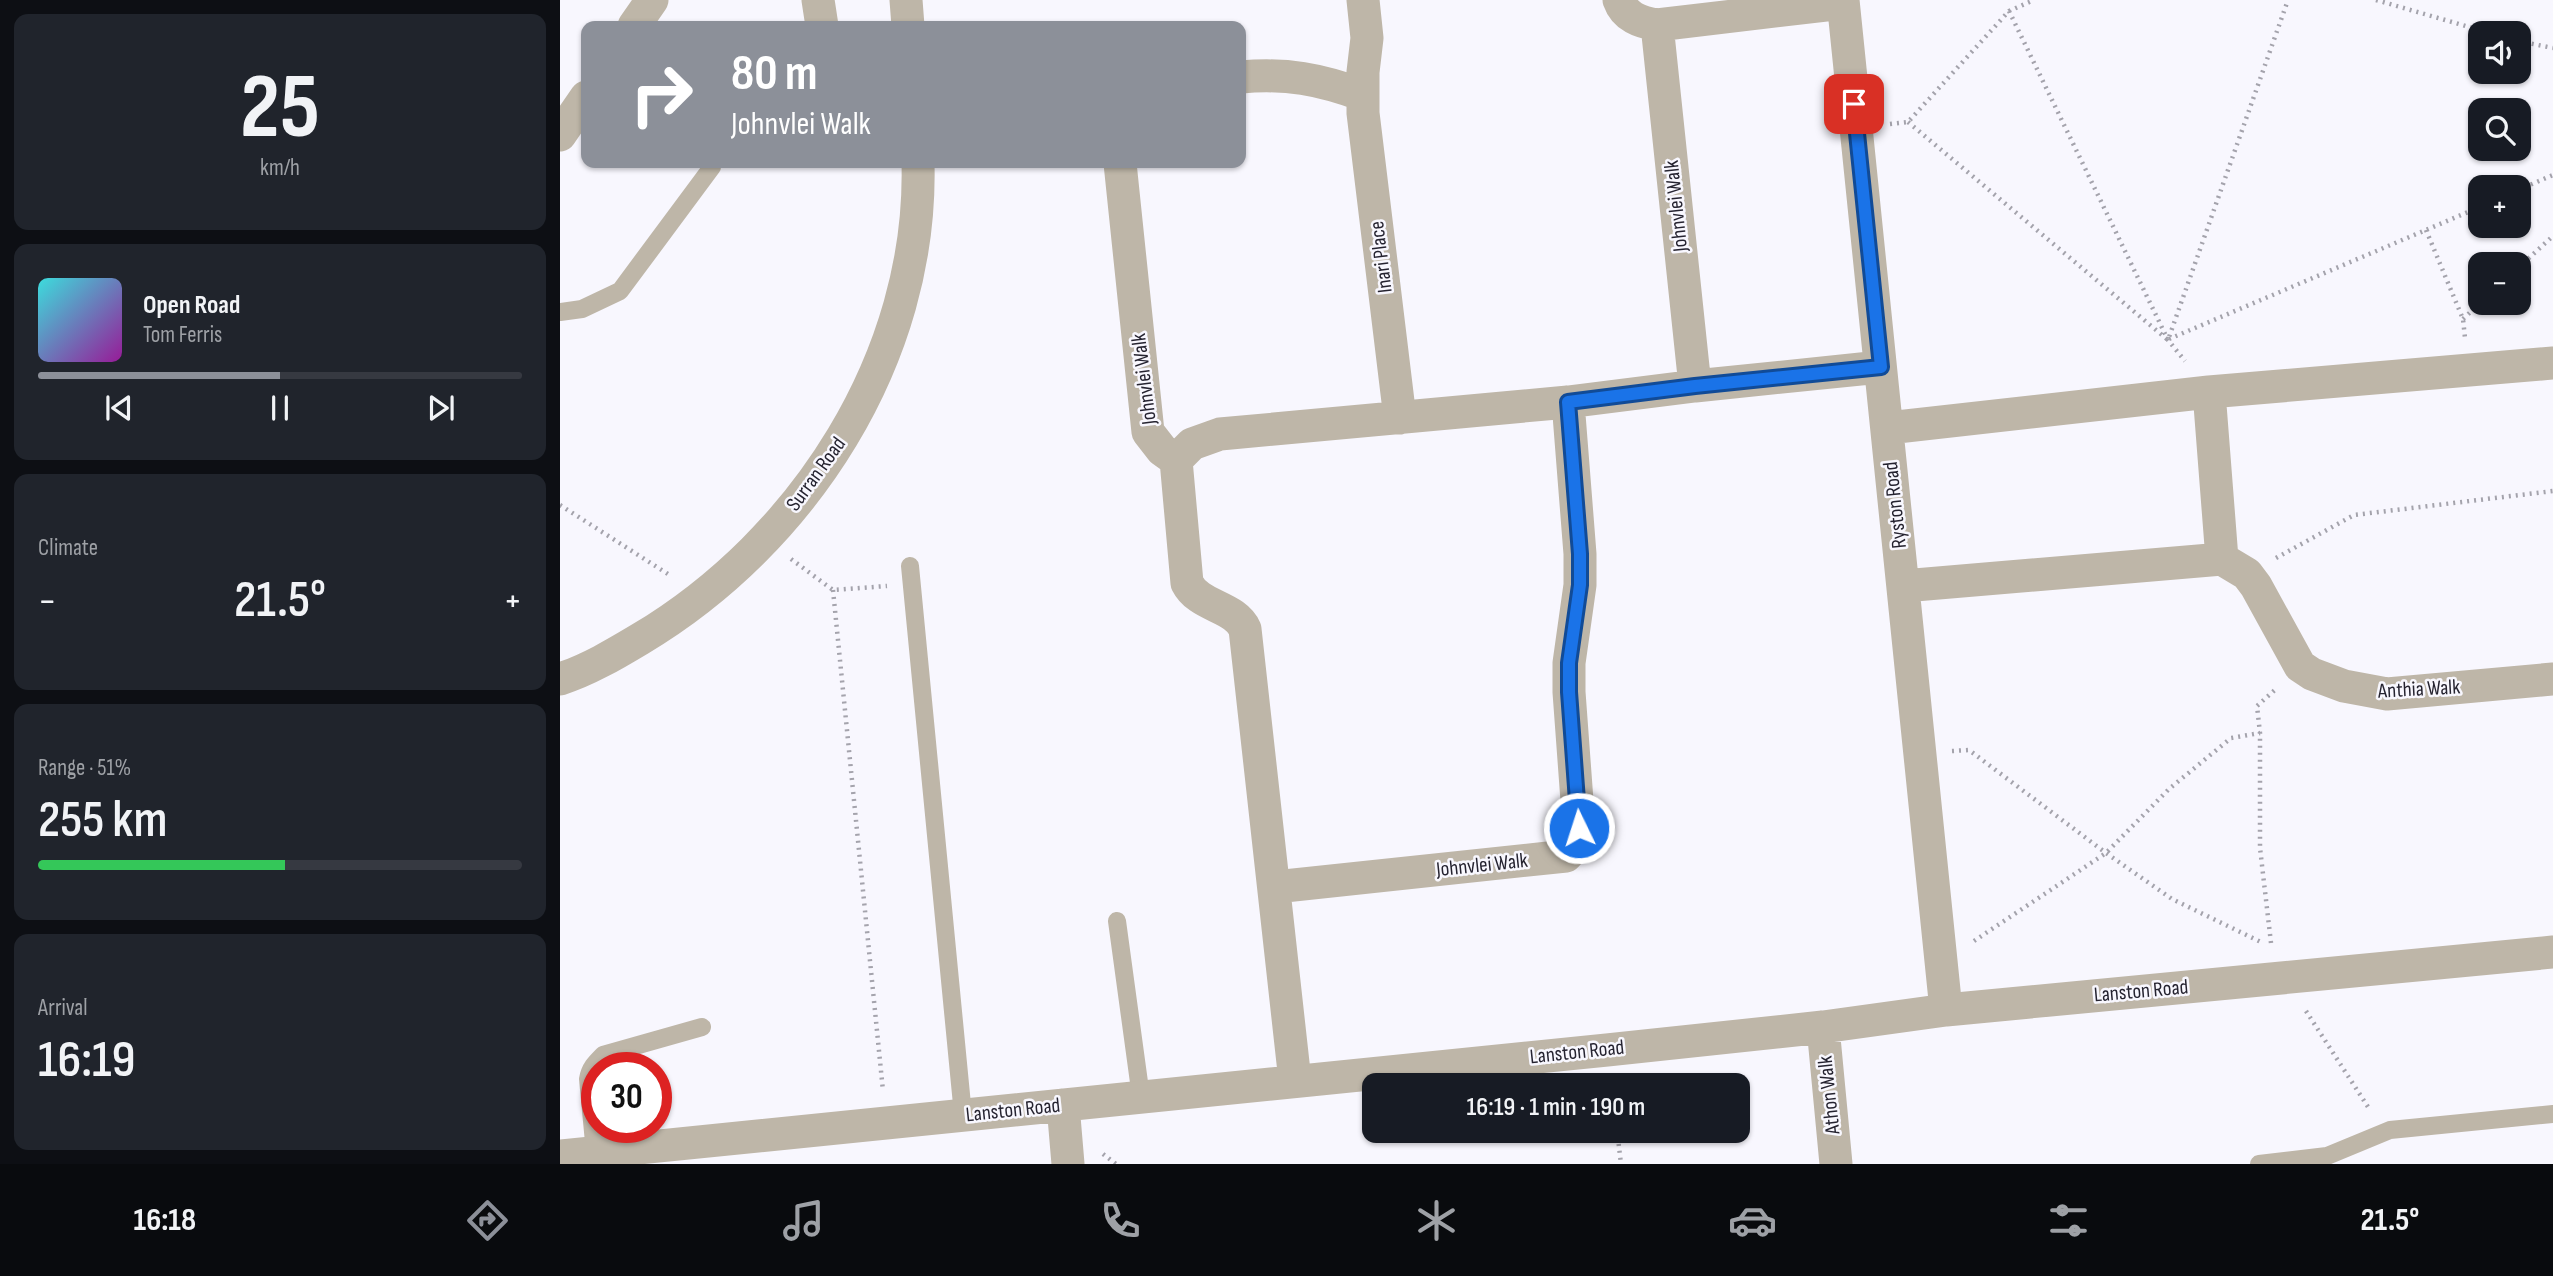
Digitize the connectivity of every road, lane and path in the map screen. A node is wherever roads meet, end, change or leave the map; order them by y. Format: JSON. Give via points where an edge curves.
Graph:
{"nodes":[{"id":1,"x":652,"y":0,"type":"edge"},
{"id":2,"x":818,"y":0,"type":"edge"},
{"id":3,"x":906,"y":0,"type":"edge"},
{"id":4,"x":1363,"y":0,"type":"edge"},
{"id":5,"x":1619,"y":0,"type":"edge"},
{"id":6,"x":2034,"y":0,"type":"edge"},
{"id":7,"x":2288,"y":0,"type":"edge"},
{"id":8,"x":2376,"y":0,"type":"edge"},
{"id":9,"x":1843,"y":1,"type":"edge"},
{"id":10,"x":2009,"y":11,"type":"junction"},
{"id":11,"x":637,"y":21,"type":"edge"},
{"id":12,"x":821,"y":21,"type":"edge"},
{"id":13,"x":908,"y":21,"type":"edge"},
{"id":14,"x":1657,"y":25,"type":"junction"},
{"id":15,"x":2468,"y":27,"type":"edge"},
{"id":16,"x":2531,"y":44,"type":"edge"},
{"id":17,"x":2553,"y":48,"type":"edge"},
{"id":18,"x":1246,"y":76,"type":"edge"},
{"id":19,"x":1363,"y":95,"type":"junction"},
{"id":20,"x":581,"y":104,"type":"edge"},
{"id":21,"x":1908,"y":122,"type":"junction"},
{"id":22,"x":1856,"y":130,"type":"junction"},
{"id":23,"x":560,"y":135,"type":"edge"},
{"id":24,"x":711,"y":168,"type":"edge"},
{"id":25,"x":918,"y":168,"type":"edge"},
{"id":26,"x":1121,"y":168,"type":"edge"},
{"id":27,"x":2553,"y":175,"type":"edge"},
{"id":28,"x":2531,"y":184,"type":"edge"},
{"id":29,"x":2468,"y":212,"type":"edge"},
{"id":30,"x":2427,"y":230,"type":"junction"},
{"id":31,"x":2553,"y":236,"type":"edge"},
{"id":32,"x":2531,"y":256,"type":"edge"},
{"id":33,"x":560,"y":312,"type":"edge"},
{"id":34,"x":2468,"y":314,"type":"edge"},
{"id":35,"x":2463,"y":319,"type":"junction"},
{"id":36,"x":2168,"y":340,"type":"junction"},
{"id":37,"x":2553,"y":363,"type":"edge"},
{"id":38,"x":1881,"y":367,"type":"junction"},
{"id":39,"x":2469,"y":370,"type":"junction"},
{"id":40,"x":1695,"y":386,"type":"junction"},
{"id":41,"x":2209,"y":392,"type":"junction"},
{"id":42,"x":1568,"y":402,"type":"junction"},
{"id":43,"x":1400,"y":418,"type":"junction"},
{"id":44,"x":1888,"y":428,"type":"junction"},
{"id":45,"x":1176,"y":460,"type":"junction"},
{"id":46,"x":2553,"y":491,"type":"edge"},
{"id":47,"x":560,"y":505,"type":"edge"},
{"id":48,"x":765,"y":540,"type":"junction"},
{"id":49,"x":2234,"y":567,"type":"junction"},
{"id":50,"x":911,"y":575,"type":"joint"},
{"id":51,"x":721,"y":581,"type":"junction"},
{"id":52,"x":1903,"y":586,"type":"junction"},
{"id":53,"x":833,"y":590,"type":"junction"},
{"id":54,"x":2300,"y":666,"type":"junction"},
{"id":55,"x":560,"y":679,"type":"edge"},
{"id":56,"x":2553,"y":679,"type":"edge"},
{"id":57,"x":2260,"y":733,"type":"junction"},
{"id":58,"x":1921,"y":753,"type":"junction"},
{"id":59,"x":2106,"y":852,"type":"junction"},
{"id":60,"x":1275,"y":887,"type":"junction"},
{"id":61,"x":1117,"y":921,"type":"dead end"},
{"id":62,"x":2553,"y":952,"type":"edge"},
{"id":63,"x":1941,"y":956,"type":"junction"},
{"id":64,"x":2284,"y":977,"type":"junction"},
{"id":65,"x":1946,"y":1010,"type":"junction"},
{"id":66,"x":702,"y":1027,"type":"dead end"},
{"id":67,"x":1823,"y":1027,"type":"junction"},
{"id":68,"x":1295,"y":1081,"type":"junction"},
{"id":69,"x":1141,"y":1097,"type":"junction"},
{"id":70,"x":1063,"y":1105,"type":"junction"},
{"id":71,"x":2553,"y":1114,"type":"edge"},
{"id":72,"x":963,"y":1115,"type":"junction"},
{"id":73,"x":886,"y":1123,"type":"junction"},
{"id":74,"x":2384,"y":1131,"type":"junction"},
{"id":75,"x":1619,"y":1143,"type":"edge"},
{"id":76,"x":595,"y":1153,"type":"junction"},
{"id":77,"x":560,"y":1156,"type":"edge"},
{"id":78,"x":1069,"y":1164,"type":"edge"},
{"id":79,"x":1621,"y":1164,"type":"edge"},
{"id":80,"x":1836,"y":1164,"type":"edge"},
{"id":81,"x":2259,"y":1164,"type":"edge"}],
"edges":[{"from":1,"to":11,"type":"street"},
{"from":2,"to":12,"type":"street"},
{"from":3,"to":13,"type":"street"},
{"from":4,"to":19,"type":"street","name":"Inari Place","via":[[1367,38]]},
{"from":5,"to":14,"type":"street","via":[[1638,22]]},
{"from":6,"to":10,"type":"path"},
{"from":7,"to":36,"type":"path"},
{"from":8,"to":15,"type":"path"},
{"from":9,"to":14,"type":"street"},
{"from":9,"to":22,"type":"street","name":"Ryston Road"},
{"from":10,"to":21,"type":"path"},
{"from":10,"to":36,"type":"path"},
{"from":14,"to":40,"type":"street","name":"Johnvlei Walk"},
{"from":16,"to":17,"type":"path"},
{"from":18,"to":19,"type":"street","via":[[1294,76]]},
{"from":19,"to":43,"type":"street","name":"Inari Place"},
{"from":20,"to":23,"type":"street"},
{"from":21,"to":22,"type":"path"},
{"from":21,"to":36,"type":"path"},
{"from":22,"to":38,"type":"street","name":"Ryston Road"},
{"from":24,"to":33,"type":"lane","via":[[620,291],[582,309]]},
{"from":25,"to":48,"type":"street","name":"Surran Road","via":[[912,252],[880,362],[832,455]]},
{"from":26,"to":45,"type":"street","name":"Johnvlei Walk","via":[[1148,432]]},
{"from":27,"to":28,"type":"path"},
{"from":29,"to":30,"type":"path"},
{"from":30,"to":35,"type":"path"},
{"from":30,"to":36,"type":"path"},
{"from":31,"to":32,"type":"path"},
{"from":34,"to":35,"type":"path"},
{"from":35,"to":39,"type":"path"},
{"from":36,"to":41,"type":"path"},
{"from":37,"to":39,"type":"street"},
{"from":38,"to":40,"type":"street"},
{"from":38,"to":44,"type":"street","name":"Ryston Road"},
{"from":39,"to":41,"type":"street"},
{"from":40,"to":42,"type":"street"},
{"from":41,"to":44,"type":"street"},
{"from":41,"to":49,"type":"street"},
{"from":42,"to":43,"type":"street"},
{"from":42,"to":60,"type":"street","name":"Johnvlei Walk","via":[[1580,554],[1569,663],[1579,828],[1575,846],[1566,856]]},
{"from":43,"to":45,"type":"street","via":[[1220,435],[1192,444]]},
{"from":44,"to":52,"type":"street","name":"Ryston Road"},
{"from":45,"to":60,"type":"street","via":[[1187,583],[1195,596],[1245,626]]},
{"from":46,"to":49,"type":"path","via":[[2354,515]]},
{"from":47,"to":51,"type":"path","via":[[673,578]]},
{"from":48,"to":51,"type":"street","name":"Surran Road"},
{"from":48,"to":53,"type":"path"},
{"from":49,"to":52,"type":"street"},
{"from":49,"to":54,"type":"street","via":[[2262,593]]},
{"from":50,"to":53,"type":"path"},
{"from":50,"to":72,"type":"lane"},
{"from":51,"to":55,"type":"street","name":"Surran Road","via":[[672,620]]},
{"from":52,"to":58,"type":"street","name":"Ryston Road"},
{"from":53,"to":73,"type":"path"},
{"from":54,"to":56,"type":"street","name":"Anthia Walk","via":[[2344,686],[2387,694]]},
{"from":54,"to":57,"type":"path","via":[[2258,706]]},
{"from":57,"to":59,"type":"path","via":[[2231,738],[2169,789]]},
{"from":57,"to":59,"type":"path","via":[[2260,848],[2271,948],[2172,899]]},
{"from":58,"to":59,"type":"path","via":[[1969,750]]},
{"from":58,"to":63,"type":"street","name":"Ryston Road"},
{"from":59,"to":63,"type":"path","via":[[1971,943]]},
{"from":60,"to":68,"type":"street"},
{"from":61,"to":69,"type":"lane"},
{"from":62,"to":64,"type":"street","name":"Lanston Road"},
{"from":63,"to":65,"type":"street","name":"Ryston Road"},
{"from":64,"to":65,"type":"street","name":"Lanston Road"},
{"from":64,"to":74,"type":"path"},
{"from":65,"to":67,"type":"street","name":"Lanston Road"},
{"from":66,"to":76,"type":"lane","via":[[603,1055],[596,1061],[588,1079]]},
{"from":67,"to":68,"type":"street","name":"Lanston Road"},
{"from":67,"to":80,"type":"street","name":"Athon Walk"},
{"from":68,"to":69,"type":"street","name":"Lanston Road"},
{"from":69,"to":70,"type":"street","name":"Lanston Road"},
{"from":70,"to":72,"type":"street","name":"Lanston Road"},
{"from":70,"to":78,"type":"street"},
{"from":71,"to":74,"type":"lane"},
{"from":72,"to":73,"type":"street","name":"Lanston Road"},
{"from":73,"to":76,"type":"street","name":"Lanston Road"},
{"from":74,"to":81,"type":"lane","via":[[2327,1156]]},
{"from":75,"to":79,"type":"path"},
{"from":76,"to":77,"type":"street","name":"Lanston Road"}]}
